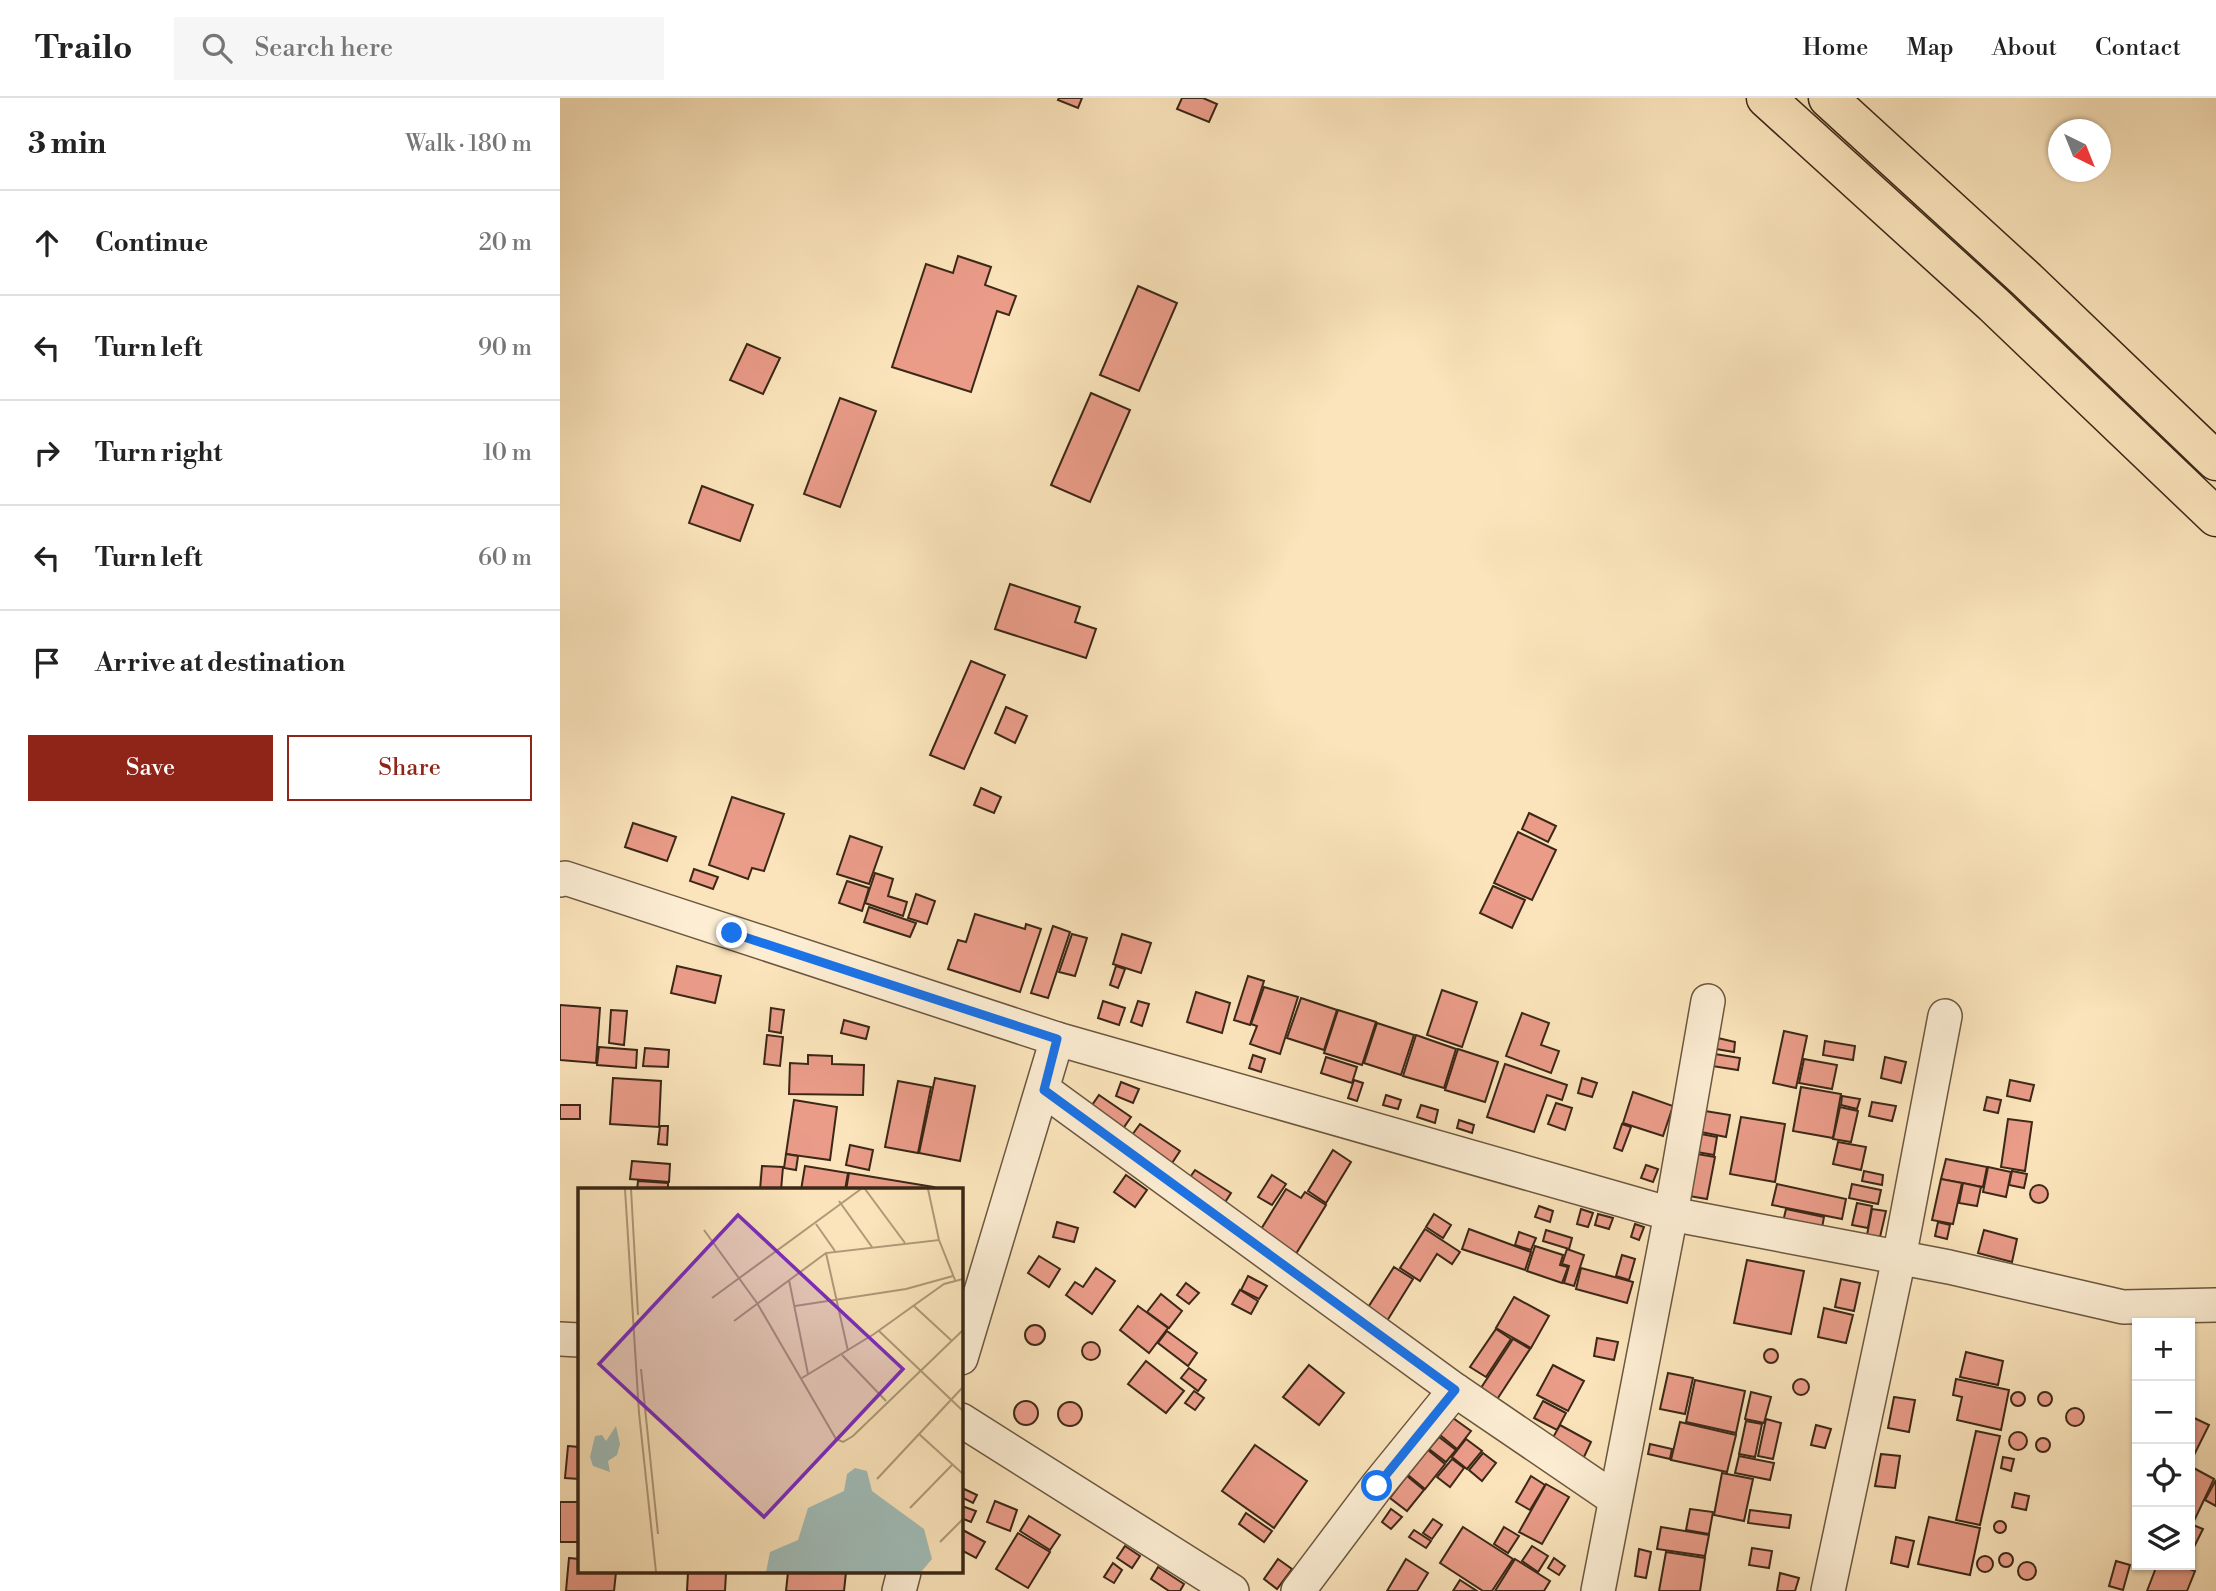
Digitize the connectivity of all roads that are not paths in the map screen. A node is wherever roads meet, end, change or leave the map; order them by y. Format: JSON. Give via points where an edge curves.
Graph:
{"nodes":[{"id":1,"x":1766,"y":98,"type":"edge"},
{"id":2,"x":1828,"y":98,"type":"edge"},
{"id":3,"x":2216,"y":461,"type":"edge"},
{"id":4,"x":2216,"y":517,"type":"edge"},
{"id":5,"x":560,"y":880,"type":"edge"},
{"id":6,"x":1708,"y":1001,"type":"dead end"},
{"id":7,"x":1945,"y":1016,"type":"dead end"},
{"id":8,"x":1057,"y":1039,"type":"junction"},
{"id":9,"x":1044,"y":1090,"type":"junction"},
{"id":10,"x":1671,"y":1214,"type":"junction"},
{"id":11,"x":1899,"y":1258,"type":"junction"},
{"id":12,"x":2216,"y":1305,"type":"edge"},
{"id":13,"x":560,"y":1339,"type":"edge"},
{"id":14,"x":578,"y":1340,"type":"edge"},
{"id":15,"x":962,"y":1355,"type":"edge"},
{"id":16,"x":1455,"y":1390,"type":"junction"},
{"id":17,"x":962,"y":1421,"type":"edge"},
{"id":18,"x":1615,"y":1499,"type":"junction"},
{"id":19,"x":903,"y":1574,"type":"edge"},
{"id":20,"x":899,"y":1591,"type":"edge"},
{"id":21,"x":1232,"y":1591,"type":"edge"},
{"id":22,"x":1298,"y":1591,"type":"edge"},
{"id":23,"x":1598,"y":1591,"type":"edge"},
{"id":24,"x":1828,"y":1591,"type":"edge"}],
"edges":[{"from":1,"to":4,"type":"highway","via":[[1993,304]]},
{"from":2,"to":3,"type":"highway"},
{"from":5,"to":8,"type":"street"},
{"from":6,"to":10,"type":"street"},
{"from":7,"to":11,"type":"street"},
{"from":8,"to":9,"type":"street"},
{"from":8,"to":10,"type":"street"},
{"from":9,"to":15,"type":"street"},
{"from":9,"to":16,"type":"street"},
{"from":10,"to":11,"type":"street"},
{"from":10,"to":18,"type":"street"},
{"from":11,"to":12,"type":"street","via":[[2123,1307]]},
{"from":11,"to":24,"type":"street"},
{"from":13,"to":14,"type":"street"},
{"from":16,"to":18,"type":"street"},
{"from":16,"to":22,"type":"street"},
{"from":17,"to":21,"type":"street"},
{"from":18,"to":23,"type":"street"},
{"from":19,"to":20,"type":"street"}]}
